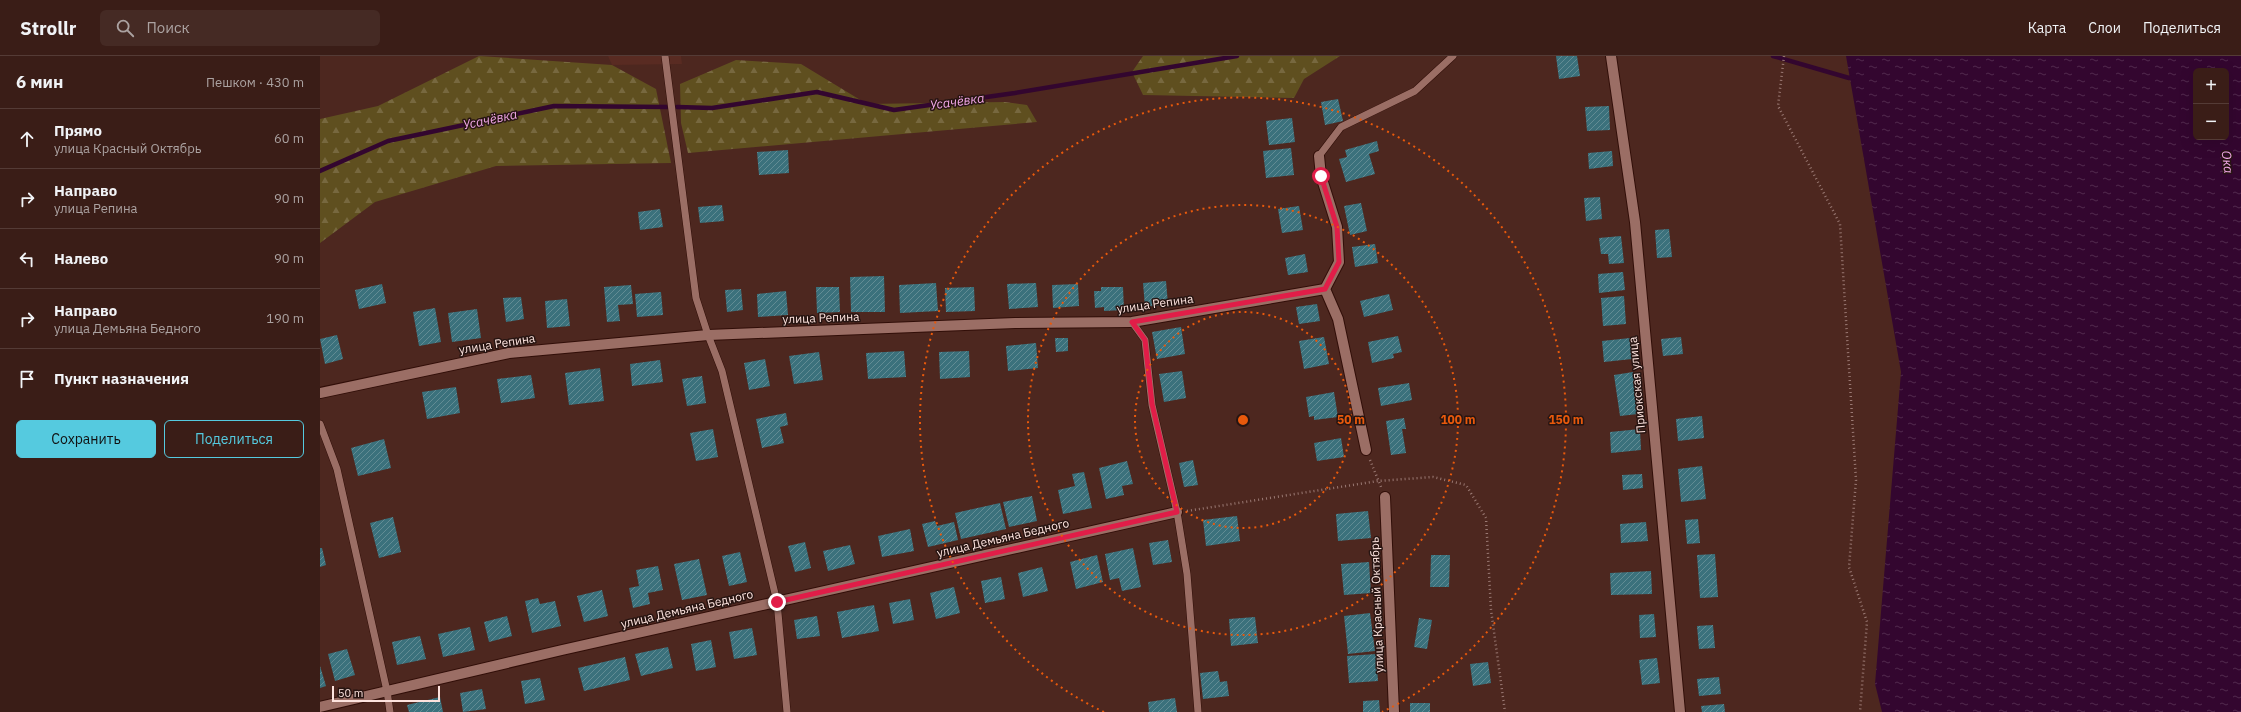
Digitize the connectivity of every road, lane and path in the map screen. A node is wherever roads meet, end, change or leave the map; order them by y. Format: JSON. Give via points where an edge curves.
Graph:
{"nodes":[{"id":1,"x":665,"y":56,"type":"edge"},
{"id":2,"x":1453,"y":56,"type":"edge"},
{"id":3,"x":1611,"y":56,"type":"edge"},
{"id":4,"x":1784,"y":56,"type":"edge"},
{"id":5,"x":1319,"y":156,"type":"joint"},
{"id":6,"x":1325,"y":289,"type":"junction"},
{"id":7,"x":1132,"y":322,"type":"junction"},
{"id":8,"x":708,"y":335,"type":"junction"},
{"id":9,"x":320,"y":393,"type":"edge"},
{"id":10,"x":320,"y":424,"type":"edge"},
{"id":11,"x":1366,"y":450,"type":"joint"},
{"id":12,"x":1385,"y":497,"type":"joint"},
{"id":13,"x":1177,"y":512,"type":"junction"},
{"id":14,"x":777,"y":602,"type":"junction"},
{"id":15,"x":387,"y":691,"type":"junction"},
{"id":16,"x":320,"y":707,"type":"edge"},
{"id":17,"x":390,"y":712,"type":"edge"},
{"id":18,"x":787,"y":712,"type":"edge"},
{"id":19,"x":1198,"y":712,"type":"edge"},
{"id":20,"x":1394,"y":712,"type":"edge"},
{"id":21,"x":1680,"y":712,"type":"edge"},
{"id":22,"x":1860,"y":712,"type":"edge"}],
"edges":[{"from":1,"to":8,"type":"lane","via":[[696,298]]},
{"from":2,"to":5,"type":"lane","via":[[1415,91],[1341,127]]},
{"from":3,"to":21,"type":"street","name":"Приокская улица","via":[[1635,222]]},
{"from":4,"to":22,"type":"path","via":[[1778,106],[1840,224],[1856,480],[1849,568],[1867,622]]},
{"from":5,"to":6,"type":"street","via":[[1321,176],[1337,227],[1339,262]]},
{"from":6,"to":7,"type":"street","name":"улица Репина"},
{"from":6,"to":11,"type":"street","via":[[1338,319]]},
{"from":7,"to":8,"type":"street","name":"улица Репина","via":[[1015,323]]},
{"from":7,"to":13,"type":"lane","via":[[1145,340],[1152,404]]},
{"from":8,"to":9,"type":"street","name":"улица Репина","via":[[509,353]]},
{"from":8,"to":14,"type":"lane","via":[[722,371]]},
{"from":10,"to":15,"type":"lane","via":[[337,469]]},
{"from":11,"to":12,"type":"path"},
{"from":12,"to":20,"type":"street","name":"улица Красный Октябрь"},
{"from":13,"to":14,"type":"street","name":"улица Демьяна Бедного"},
{"from":13,"to":19,"type":"lane","via":[[1187,574]]},
{"from":14,"to":15,"type":"street","name":"улица Демьяна Бедного"},
{"from":14,"to":18,"type":"lane"},
{"from":15,"to":16,"type":"street","name":"улица Демьяна Бедного"},
{"from":15,"to":17,"type":"lane"}]}
